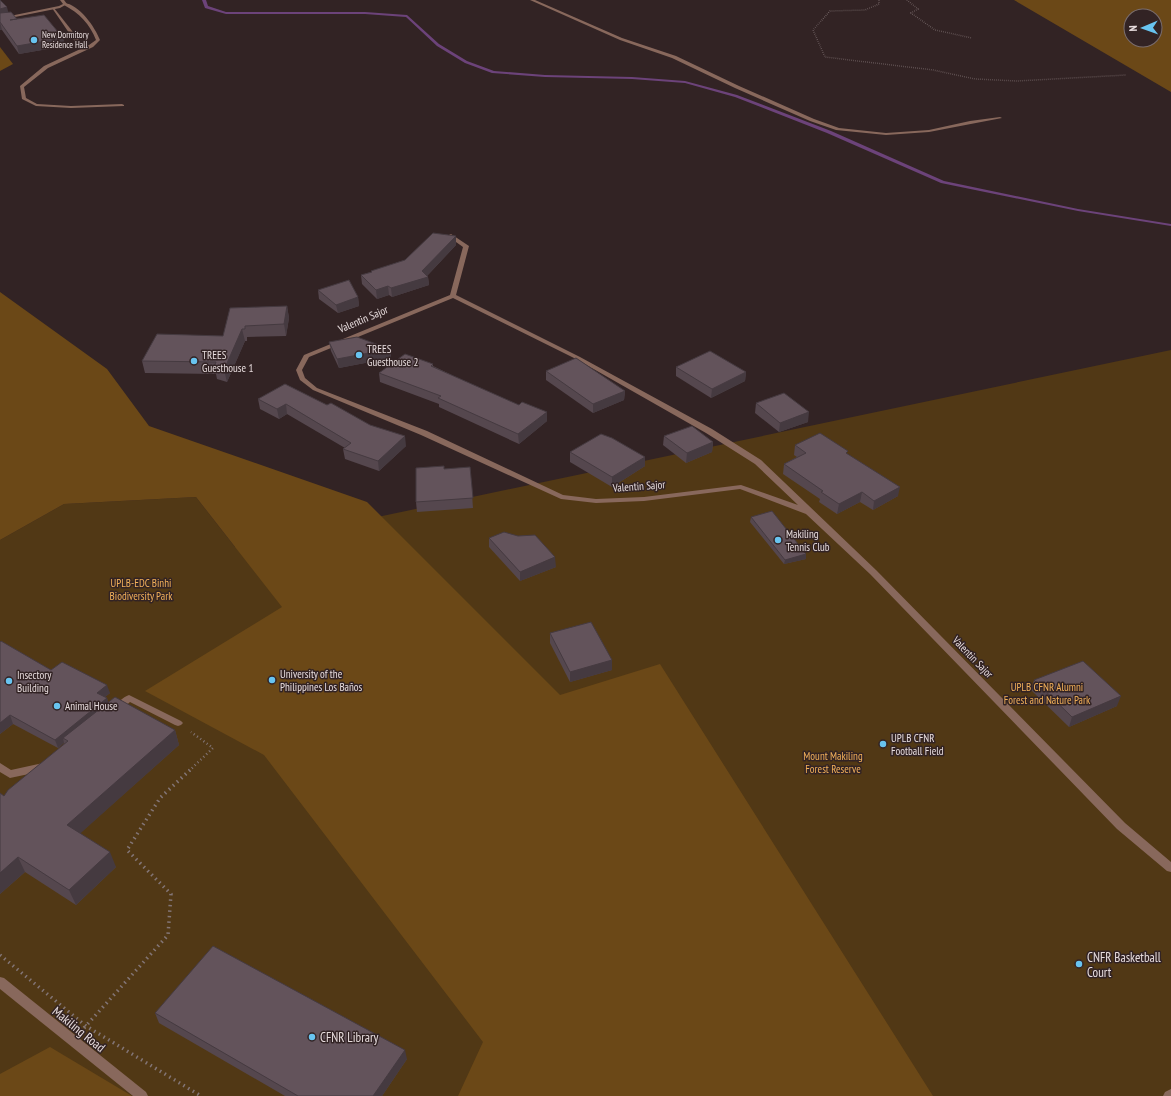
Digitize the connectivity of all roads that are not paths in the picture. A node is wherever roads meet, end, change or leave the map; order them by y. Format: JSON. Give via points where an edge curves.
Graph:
{"nodes":[{"id":1,"x":532,"y":0,"type":"edge"},
{"id":2,"x":64,"y":2,"type":"edge"},
{"id":3,"x":53,"y":9,"type":"junction"},
{"id":4,"x":0,"y":19,"type":"edge"},
{"id":5,"x":78,"y":42,"type":"dead end"},
{"id":6,"x":122,"y":105,"type":"dead end"},
{"id":7,"x":1000,"y":118,"type":"dead end"},
{"id":8,"x":451,"y":236,"type":"edge"},
{"id":9,"x":453,"y":296,"type":"junction"},
{"id":10,"x":809,"y":512,"type":"junction"},
{"id":11,"x":111,"y":713,"type":"edge"},
{"id":12,"x":178,"y":723,"type":"road end"},
{"id":13,"x":49,"y":762,"type":"edge"},
{"id":14,"x":0,"y":767,"type":"edge"},
{"id":15,"x":1171,"y":868,"type":"edge"},
{"id":16,"x":0,"y":982,"type":"edge"},
{"id":17,"x":142,"y":1096,"type":"edge"}],
"edges":[{"from":1,"to":7,"type":"street","via":[[621,39],[674,57],[812,120],[838,129],[886,134],[929,131]]},
{"from":2,"to":3,"type":"street"},
{"from":2,"to":6,"type":"street","via":[[90,23],[98,40],[92,46],[46,67],[22,87],[24,99],[36,105]]},
{"from":3,"to":4,"type":"street"},
{"from":3,"to":5,"type":"street"},
{"from":8,"to":9,"type":"street","via":[[466,246]]},
{"from":9,"to":10,"type":"street","name":"Valentin Sajor","via":[[578,358],[709,431],[758,462]]},
{"from":9,"to":10,"type":"street","name":"Valentin Sajor","via":[[306,356],[299,370],[302,379],[315,389],[424,433],[561,497],[596,501],[644,499],[741,487]]},
{"from":10,"to":15,"type":"street","name":"Valentin Sajor","via":[[874,572],[1121,826]]},
{"from":11,"to":12,"type":"street","via":[[130,698]]},
{"from":13,"to":14,"type":"street","via":[[43,767],[10,774]]},
{"from":16,"to":17,"type":"street","name":"Makiling Road"}]}
